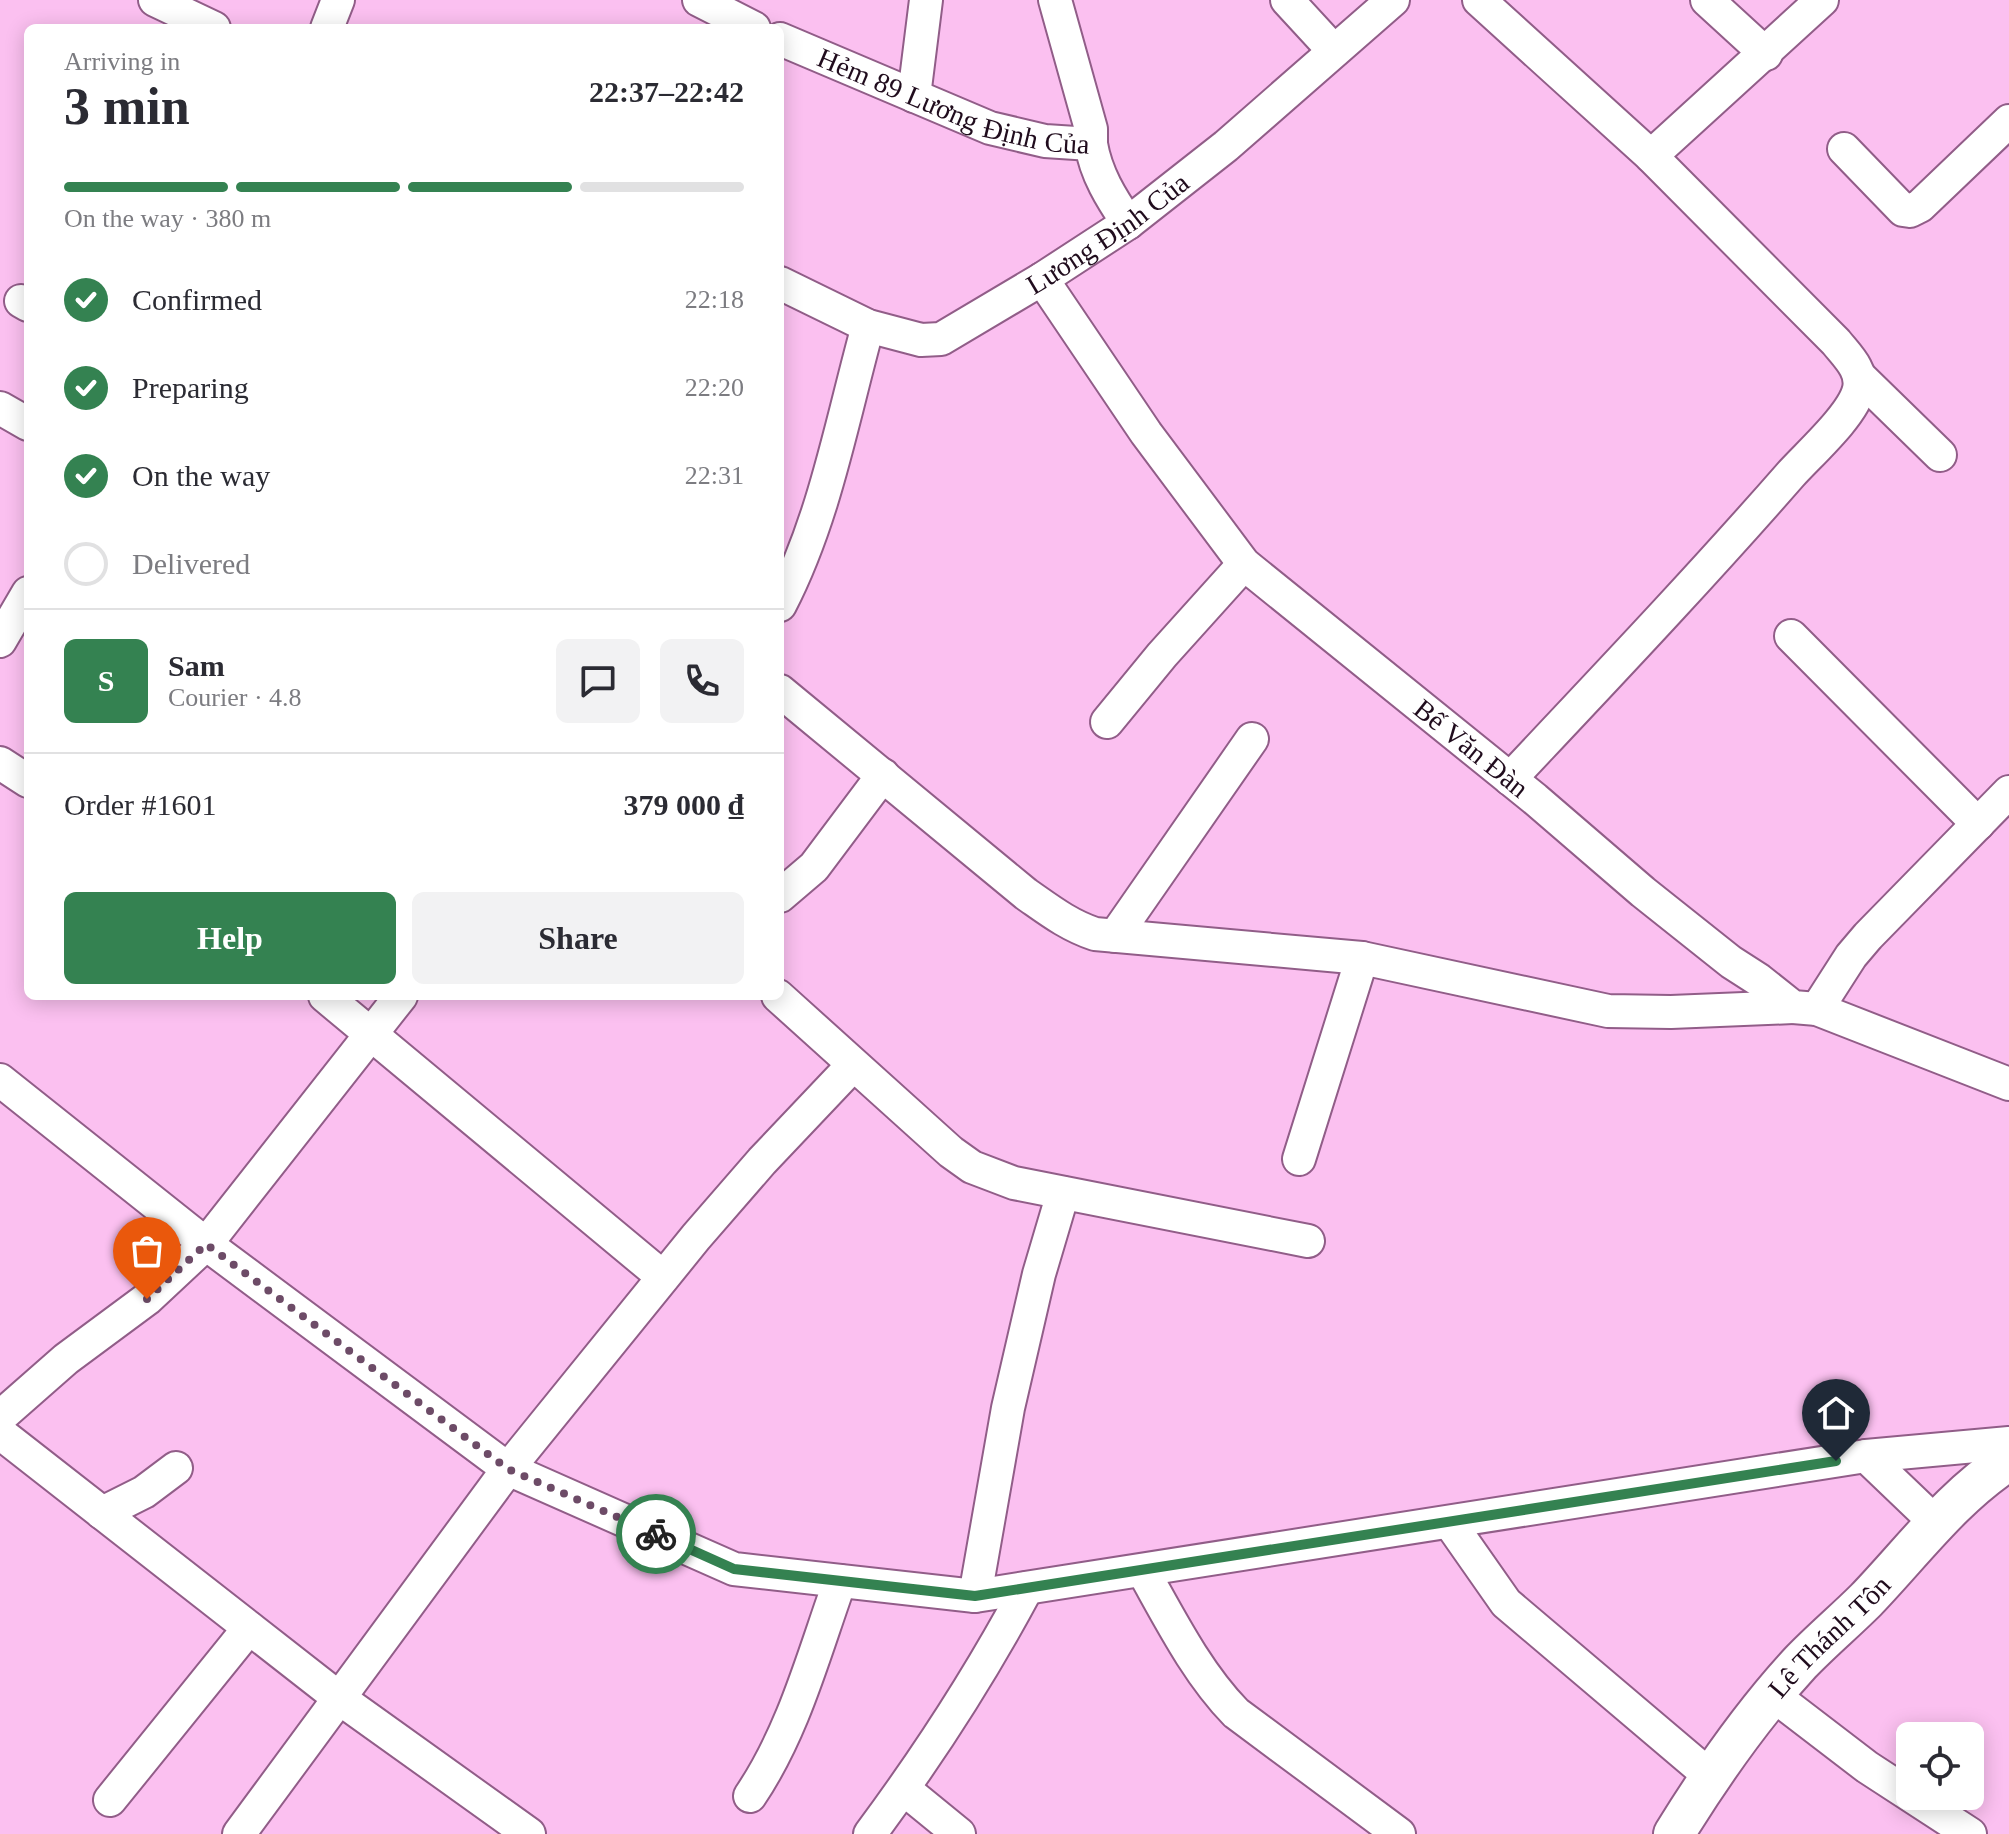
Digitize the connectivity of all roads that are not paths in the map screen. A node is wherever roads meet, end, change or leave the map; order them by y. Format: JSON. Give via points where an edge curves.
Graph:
{"nodes":[{"id":1,"x":155,"y":0,"type":"edge"},
{"id":2,"x":338,"y":0,"type":"edge"},
{"id":3,"x":699,"y":0,"type":"edge"},
{"id":4,"x":926,"y":0,"type":"edge"},
{"id":5,"x":1055,"y":0,"type":"edge"},
{"id":6,"x":1287,"y":0,"type":"edge"},
{"id":7,"x":1393,"y":0,"type":"edge"},
{"id":8,"x":1479,"y":0,"type":"edge"},
{"id":9,"x":1707,"y":0,"type":"edge"},
{"id":10,"x":1822,"y":0,"type":"edge"},
{"id":11,"x":206,"y":24,"type":"edge"},
{"id":12,"x":329,"y":24,"type":"edge"},
{"id":13,"x":746,"y":24,"type":"edge"},
{"id":14,"x":784,"y":41,"type":"edge"},
{"id":15,"x":1334,"y":51,"type":"junction"},
{"id":16,"x":1766,"y":54,"type":"junction"},
{"id":17,"x":914,"y":96,"type":"junction"},
{"id":18,"x":2009,"y":121,"type":"edge"},
{"id":19,"x":1091,"y":144,"type":"junction"},
{"id":20,"x":1844,"y":149,"type":"dead end"},
{"id":21,"x":1651,"y":156,"type":"junction"},
{"id":22,"x":1128,"y":223,"type":"junction"},
{"id":23,"x":1042,"y":279,"type":"junction"},
{"id":24,"x":784,"y":285,"type":"edge"},
{"id":25,"x":868,"y":326,"type":"junction"},
{"id":26,"x":1861,"y":378,"type":"junction"},
{"id":27,"x":0,"y":408,"type":"edge"},
{"id":28,"x":24,"y":422,"type":"edge"},
{"id":29,"x":1940,"y":455,"type":"dead end"},
{"id":30,"x":1244,"y":564,"type":"junction"},
{"id":31,"x":784,"y":597,"type":"edge"},
{"id":32,"x":24,"y":600,"type":"edge"},
{"id":33,"x":1791,"y":636,"type":"dead end"},
{"id":34,"x":0,"y":641,"type":"edge"},
{"id":35,"x":784,"y":694,"type":"edge"},
{"id":36,"x":1107,"y":722,"type":"dead end"},
{"id":37,"x":1252,"y":739,"type":"dead end"},
{"id":38,"x":0,"y":763,"type":"edge"},
{"id":39,"x":883,"y":775,"type":"junction"},
{"id":40,"x":24,"y":778,"type":"edge"},
{"id":41,"x":1510,"y":779,"type":"junction"},
{"id":42,"x":2009,"y":792,"type":"edge"},
{"id":43,"x":1978,"y":824,"type":"junction"},
{"id":44,"x":784,"y":893,"type":"edge"},
{"id":45,"x":1115,"y":936,"type":"junction"},
{"id":46,"x":1362,"y":958,"type":"junction"},
{"id":47,"x":330,"y":1000,"type":"edge"},
{"id":48,"x":398,"y":1000,"type":"edge"},
{"id":49,"x":782,"y":1000,"type":"edge"},
{"id":50,"x":1805,"y":1008,"type":"junction"},
{"id":51,"x":372,"y":1033,"type":"junction"},
{"id":52,"x":853,"y":1065,"type":"junction"},
{"id":53,"x":0,"y":1080,"type":"edge"},
{"id":54,"x":2009,"y":1084,"type":"edge"},
{"id":55,"x":1299,"y":1159,"type":"dead end"},
{"id":56,"x":1063,"y":1193,"type":"junction"},
{"id":57,"x":1308,"y":1241,"type":"dead end"},
{"id":58,"x":206,"y":1244,"type":"junction"},
{"id":59,"x":663,"y":1277,"type":"junction"},
{"id":60,"x":0,"y":1417,"type":"edge"},
{"id":61,"x":0,"y":1433,"type":"edge"},
{"id":62,"x":2009,"y":1443,"type":"edge"},
{"id":63,"x":1866,"y":1456,"type":"junction"},
{"id":64,"x":2009,"y":1460,"type":"edge"},
{"id":65,"x":176,"y":1468,"type":"dead end"},
{"id":66,"x":508,"y":1469,"type":"junction"},
{"id":67,"x":102,"y":1513,"type":"junction"},
{"id":68,"x":1935,"y":1522,"type":"junction"},
{"id":69,"x":1450,"y":1523,"type":"junction"},
{"id":70,"x":1143,"y":1571,"type":"junction"},
{"id":71,"x":840,"y":1581,"type":"junction"},
{"id":72,"x":1027,"y":1588,"type":"junction"},
{"id":73,"x":975,"y":1596,"type":"junction"},
{"id":74,"x":249,"y":1628,"type":"junction"},
{"id":75,"x":1773,"y":1695,"type":"junction"},
{"id":76,"x":339,"y":1698,"type":"junction"},
{"id":77,"x":1710,"y":1776,"type":"junction"},
{"id":78,"x":904,"y":1789,"type":"junction"},
{"id":79,"x":750,"y":1796,"type":"dead end"},
{"id":80,"x":110,"y":1800,"type":"dead end"},
{"id":81,"x":239,"y":1834,"type":"edge"},
{"id":82,"x":529,"y":1834,"type":"edge"},
{"id":83,"x":870,"y":1834,"type":"edge"},
{"id":84,"x":959,"y":1834,"type":"edge"},
{"id":85,"x":1399,"y":1834,"type":"edge"},
{"id":86,"x":1674,"y":1834,"type":"edge"},
{"id":87,"x":1970,"y":1834,"type":"edge"}],
"edges":[{"from":1,"to":11,"type":"street"},
{"from":2,"to":12,"type":"street"},
{"from":3,"to":13,"type":"street"},
{"from":4,"to":17,"type":"street"},
{"from":5,"to":19,"type":"street"},
{"from":6,"to":15,"type":"street"},
{"from":7,"to":15,"type":"street","name":"Lương Định Của"},
{"from":8,"to":21,"type":"street"},
{"from":9,"to":16,"type":"street"},
{"from":10,"to":16,"type":"street"},
{"from":14,"to":17,"type":"street","name":"Hẻm 89 Lương Định Của"},
{"from":15,"to":22,"type":"street","name":"Lương Định Của"},
{"from":16,"to":21,"type":"street"},
{"from":17,"to":19,"type":"street","name":"Hẻm 89 Lương Định Của","via":[[1014,135]]},
{"from":18,"to":20,"type":"street","via":[[1910,211],[1903,210]]},
{"from":19,"to":22,"type":"street","name":"Hẻm 89 Lương Định Của","via":[[1109,196]]},
{"from":21,"to":26,"type":"street","via":[[1836,342]]},
{"from":22,"to":23,"type":"street","name":"Lương Định Của"},
{"from":23,"to":25,"type":"street","name":"Lương Định Của","via":[[941,339],[921,340]]},
{"from":23,"to":30,"type":"street","name":"Bế Văn Đàn","via":[[1146,433]]},
{"from":24,"to":25,"type":"street","name":"Lương Định Của"},
{"from":25,"to":31,"type":"street","via":[[814,528]]},
{"from":26,"to":29,"type":"street"},
{"from":26,"to":41,"type":"street","via":[[1850,407],[1830,431]]},
{"from":27,"to":28,"type":"street"},
{"from":30,"to":36,"type":"street"},
{"from":30,"to":41,"type":"street","name":"Bế Văn Đàn"},
{"from":32,"to":34,"type":"street"},
{"from":33,"to":43,"type":"street"},
{"from":35,"to":39,"type":"street"},
{"from":37,"to":45,"type":"street"},
{"from":38,"to":40,"type":"street"},
{"from":39,"to":44,"type":"street","via":[[814,867]]},
{"from":39,"to":45,"type":"street","via":[[1059,918],[1076,928]]},
{"from":41,"to":50,"type":"street","name":"Bế Văn Đàn","via":[[1731,962]]},
{"from":42,"to":43,"type":"street"},
{"from":43,"to":50,"type":"street"},
{"from":45,"to":46,"type":"street"},
{"from":46,"to":50,"type":"street","via":[[1608,1011]]},
{"from":46,"to":55,"type":"street"},
{"from":47,"to":51,"type":"street"},
{"from":48,"to":51,"type":"street"},
{"from":49,"to":52,"type":"street"},
{"from":50,"to":54,"type":"street","name":"Bế Văn Đàn"},
{"from":51,"to":58,"type":"street"},
{"from":51,"to":59,"type":"street"},
{"from":52,"to":56,"type":"street","via":[[972,1167]]},
{"from":52,"to":59,"type":"street"},
{"from":53,"to":58,"type":"street"},
{"from":56,"to":57,"type":"street"},
{"from":56,"to":73,"type":"street","via":[[1008,1408]]},
{"from":58,"to":60,"type":"street","via":[[147,1299]]},
{"from":58,"to":66,"type":"street"},
{"from":59,"to":66,"type":"street"},
{"from":61,"to":67,"type":"street"},
{"from":62,"to":63,"type":"street"},
{"from":63,"to":68,"type":"street"},
{"from":63,"to":69,"type":"street"},
{"from":64,"to":68,"type":"main road","name":"Lê Thánh Tôn"},
{"from":65,"to":67,"type":"street"},
{"from":66,"to":71,"type":"street","via":[[734,1569]]},
{"from":66,"to":76,"type":"street"},
{"from":67,"to":74,"type":"street"},
{"from":68,"to":75,"type":"main road","name":"Lê Thánh Tôn"},
{"from":69,"to":70,"type":"street"},
{"from":69,"to":77,"type":"street","via":[[1506,1603]]},
{"from":70,"to":72,"type":"street"},
{"from":70,"to":85,"type":"street","via":[[1224,1701]]},
{"from":71,"to":73,"type":"street"},
{"from":71,"to":79,"type":"street","via":[[790,1720],[769,1769]]},
{"from":72,"to":73,"type":"street"},
{"from":72,"to":78,"type":"street"},
{"from":74,"to":76,"type":"street"},
{"from":74,"to":80,"type":"street"},
{"from":75,"to":77,"type":"main road","name":"Lê Thánh Tôn"},
{"from":75,"to":87,"type":"street","via":[[1867,1767]]},
{"from":76,"to":81,"type":"street"},
{"from":76,"to":82,"type":"street"},
{"from":77,"to":86,"type":"main road","name":"Lê Thánh Tôn"},
{"from":78,"to":83,"type":"street"},
{"from":78,"to":84,"type":"street"}]}
